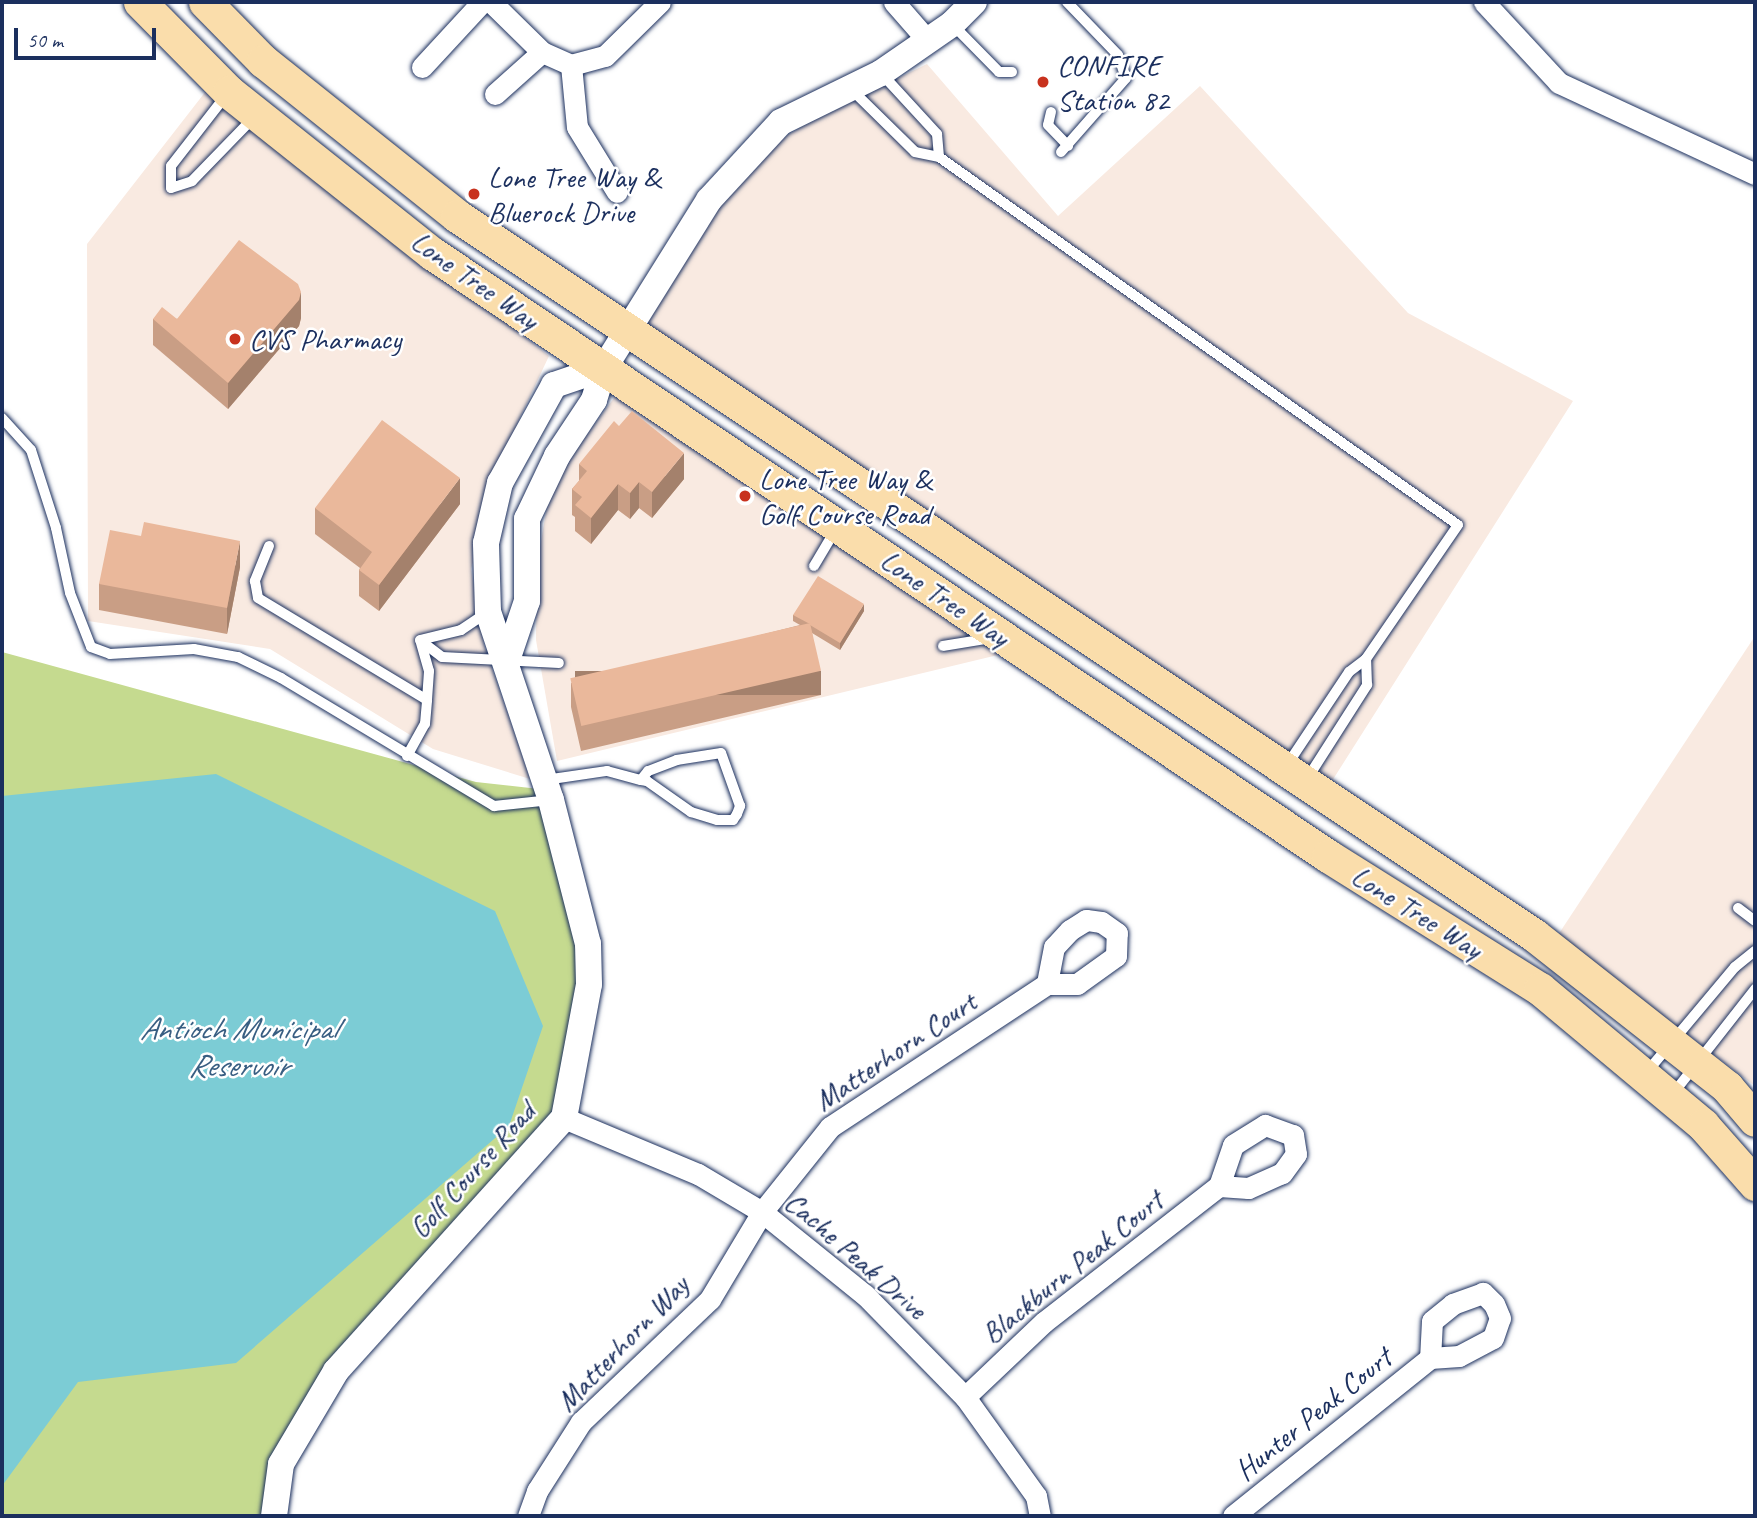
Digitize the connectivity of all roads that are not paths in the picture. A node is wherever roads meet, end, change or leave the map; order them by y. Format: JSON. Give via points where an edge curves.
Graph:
{"nodes":[{"id":1,"x":140,"y":2,"type":"edge"},
{"id":2,"x":205,"y":2,"type":"edge"},
{"id":3,"x":482,"y":2,"type":"edge"},
{"id":4,"x":660,"y":2,"type":"edge"},
{"id":5,"x":894,"y":2,"type":"edge"},
{"id":6,"x":974,"y":2,"type":"edge"},
{"id":7,"x":1067,"y":2,"type":"edge"},
{"id":8,"x":1484,"y":2,"type":"edge"},
{"id":9,"x":505,"y":6,"type":"edge"},
{"id":10,"x":952,"y":24,"type":"junction"},
{"id":11,"x":928,"y":41,"type":"junction"},
{"id":12,"x":542,"y":52,"type":"junction"},
{"id":13,"x":571,"y":65,"type":"junction"},
{"id":14,"x":422,"y":67,"type":"dead end"},
{"id":15,"x":999,"y":72,"type":"junction"},
{"id":16,"x":1012,"y":72,"type":"dead end"},
{"id":17,"x":881,"y":73,"type":"junction"},
{"id":18,"x":998,"y":85,"type":"dead end"},
{"id":19,"x":852,"y":90,"type":"junction"},
{"id":20,"x":229,"y":92,"type":"junction"},
{"id":21,"x":495,"y":93,"type":"dead end"},
{"id":22,"x":1051,"y":112,"type":"dead end"},
{"id":23,"x":258,"y":113,"type":"junction"},
{"id":24,"x":1048,"y":125,"type":"junction"},
{"id":25,"x":1035,"y":127,"type":"dead end"},
{"id":26,"x":939,"y":157,"type":"junction"},
{"id":27,"x":1755,"y":174,"type":"edge"},
{"id":28,"x":617,"y":192,"type":"dead end"},
{"id":29,"x":630,"y":327,"type":"junction"},
{"id":30,"x":604,"y":368,"type":"junction"},
{"id":31,"x":2,"y":418,"type":"edge"},
{"id":32,"x":838,"y":526,"type":"junction"},
{"id":33,"x":269,"y":546,"type":"dead end"},
{"id":34,"x":814,"y":566,"type":"dead end"},
{"id":35,"x":488,"y":612,"type":"junction"},
{"id":36,"x":1002,"y":636,"type":"junction"},
{"id":37,"x":421,"y":640,"type":"junction"},
{"id":38,"x":943,"y":646,"type":"dead end"},
{"id":39,"x":1366,"y":659,"type":"junction"},
{"id":40,"x":506,"y":663,"type":"junction"},
{"id":41,"x":559,"y":663,"type":"dead end"},
{"id":42,"x":427,"y":699,"type":"junction"},
{"id":43,"x":407,"y":756,"type":"junction"},
{"id":44,"x":1294,"y":777,"type":"junction"},
{"id":45,"x":640,"y":780,"type":"junction"},
{"id":46,"x":548,"y":790,"type":"junction"},
{"id":47,"x":1738,"y":908,"type":"dead end"},
{"id":48,"x":1755,"y":921,"type":"edge"},
{"id":49,"x":1755,"y":951,"type":"edge"},
{"id":50,"x":1047,"y":984,"type":"dead end"},
{"id":51,"x":1755,"y":989,"type":"edge"},
{"id":52,"x":1684,"y":1054,"type":"junction"},
{"id":53,"x":1644,"y":1076,"type":"junction"},
{"id":54,"x":1670,"y":1098,"type":"junction"},
{"id":55,"x":564,"y":1118,"type":"junction"},
{"id":56,"x":1755,"y":1120,"type":"edge"},
{"id":57,"x":1755,"y":1184,"type":"edge"},
{"id":58,"x":1219,"y":1186,"type":"dead end"},
{"id":59,"x":762,"y":1212,"type":"junction"},
{"id":60,"x":1430,"y":1358,"type":"dead end"},
{"id":61,"x":965,"y":1397,"type":"junction"},
{"id":62,"x":274,"y":1516,"type":"edge"},
{"id":63,"x":528,"y":1516,"type":"edge"},
{"id":64,"x":1040,"y":1516,"type":"edge"},
{"id":65,"x":1233,"y":1516,"type":"edge"}],
"edges":[{"from":1,"to":20,"type":"main road","name":"Lone Tree Way"},
{"from":2,"to":29,"type":"main road","name":"Lone Tree Way","via":[[263,61],[457,215]]},
{"from":3,"to":14,"type":"street"},
{"from":4,"to":13,"type":"street","via":[[605,56]]},
{"from":5,"to":11,"type":"street"},
{"from":6,"to":10,"type":"street"},
{"from":7,"to":24,"type":"lane","via":[[1118,55],[1126,78],[1065,149]]},
{"from":8,"to":27,"type":"street","via":[[1559,83]]},
{"from":9,"to":12,"type":"street"},
{"from":10,"to":11,"type":"street"},
{"from":10,"to":15,"type":"lane"},
{"from":11,"to":17,"type":"street"},
{"from":12,"to":13,"type":"street"},
{"from":12,"to":21,"type":"street"},
{"from":13,"to":28,"type":"street","via":[[577,127]]},
{"from":15,"to":16,"type":"lane"},
{"from":15,"to":18,"type":"lane"},
{"from":17,"to":19,"type":"street"},
{"from":17,"to":26,"type":"lane","via":[[937,134]]},
{"from":19,"to":26,"type":"lane","via":[[915,152]]},
{"from":19,"to":29,"type":"street","via":[[781,122],[709,200]]},
{"from":20,"to":23,"type":"main road","name":"Lone Tree Way"},
{"from":20,"to":23,"type":"lane","via":[[171,166],[171,188],[192,181]]},
{"from":22,"to":24,"type":"lane"},
{"from":23,"to":30,"type":"main road","name":"Lone Tree Way","via":[[433,254]]},
{"from":24,"to":25,"type":"lane"},
{"from":26,"to":39,"type":"lane","via":[[1458,525]]},
{"from":29,"to":30,"type":"street"},
{"from":29,"to":44,"type":"main road","name":"Lone Tree Way"},
{"from":30,"to":32,"type":"main road","name":"Lone Tree Way"},
{"from":30,"to":35,"type":"street","name":"Golf Course Road","via":[[554,385],[500,482],[486,543]]},
{"from":30,"to":40,"type":"street","via":[[594,400],[557,456],[527,519],[527,601]]},
{"from":31,"to":43,"type":"lane","via":[[31,450],[56,528],[69,593],[91,647],[110,654],[194,649],[238,657],[281,678]]},
{"from":32,"to":34,"type":"lane"},
{"from":32,"to":36,"type":"main road","name":"Lone Tree Way"},
{"from":33,"to":42,"type":"lane","via":[[255,581],[258,598]]},
{"from":35,"to":37,"type":"lane","via":[[461,630]]},
{"from":35,"to":40,"type":"street","name":"Golf Course Road"},
{"from":36,"to":38,"type":"lane"},
{"from":36,"to":53,"type":"main road","name":"Lone Tree Way","via":[[1328,856],[1540,989]]},
{"from":37,"to":40,"type":"lane","via":[[442,657]]},
{"from":37,"to":42,"type":"lane","via":[[429,671]]},
{"from":39,"to":44,"type":"lane","via":[[1349,672]]},
{"from":39,"to":44,"type":"lane","via":[[1367,685]]},
{"from":40,"to":41,"type":"lane"},
{"from":40,"to":46,"type":"street","name":"Golf Course Road"},
{"from":42,"to":43,"type":"lane","via":[[425,724]]},
{"from":43,"to":46,"type":"lane","via":[[494,806]]},
{"from":44,"to":52,"type":"main road","name":"Lone Tree Way","via":[[1534,935]]},
{"from":45,"to":45,"type":"lane","via":[[691,812],[717,820],[733,820],[740,806],[721,753],[677,760],[648,771]]},
{"from":45,"to":46,"type":"lane","via":[[607,771]]},
{"from":46,"to":55,"type":"street","name":"Golf Course Road","via":[[588,944],[589,984]]},
{"from":47,"to":48,"type":"lane"},
{"from":49,"to":52,"type":"lane","via":[[1735,967]]},
{"from":50,"to":59,"type":"street","name":"Matterhorn Court","via":[[830,1127]]},
{"from":51,"to":52,"type":"lane"},
{"from":52,"to":53,"type":"lane"},
{"from":52,"to":54,"type":"lane"},
{"from":52,"to":56,"type":"main road","name":"Lone Tree Way","via":[[1727,1087]]},
{"from":53,"to":54,"type":"main road","name":"Lone Tree Way"},
{"from":54,"to":57,"type":"main road","name":"Lone Tree Way","via":[[1703,1125]]},
{"from":55,"to":59,"type":"street","name":"Cache Peak Drive","via":[[698,1174]]},
{"from":55,"to":62,"type":"street","name":"Golf Course Road","via":[[336,1371],[281,1464]]},
{"from":58,"to":61,"type":"street","name":"Blackburn Peak Court","via":[[1044,1322]]},
{"from":59,"to":61,"type":"street","name":"Cache Peak Drive","via":[[865,1295]]},
{"from":59,"to":63,"type":"street","name":"Matterhorn Way","via":[[710,1298],[581,1422],[537,1491]]},
{"from":60,"to":65,"type":"street","name":"Hunter Peak Court"},
{"from":61,"to":64,"type":"street","name":"Cache Peak Drive","via":[[1036,1496]]}]}
